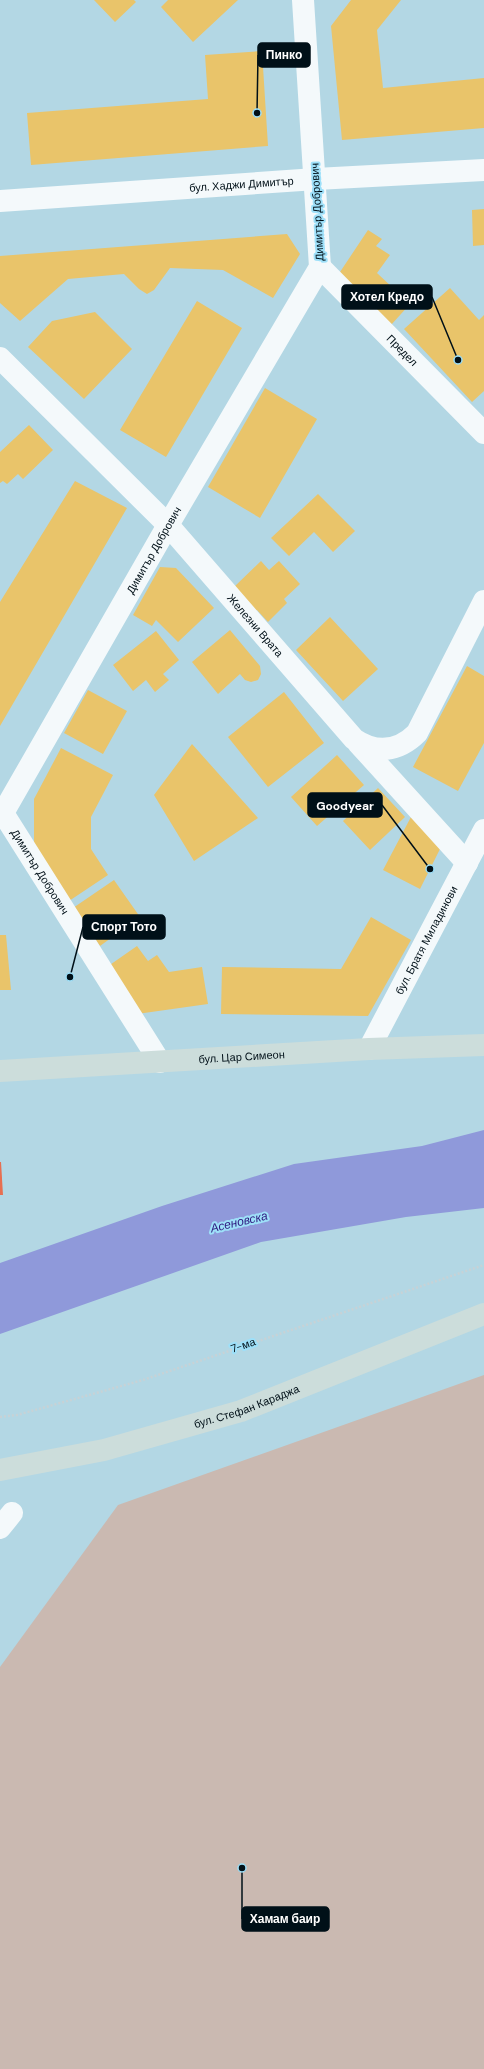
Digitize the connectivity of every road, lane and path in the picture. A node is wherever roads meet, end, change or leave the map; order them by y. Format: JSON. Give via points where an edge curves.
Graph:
{"nodes":[{"id":1,"x":303,"y":0,"type":"edge"},
{"id":2,"x":484,"y":170,"type":"edge"},
{"id":3,"x":316,"y":180,"type":"junction"},
{"id":4,"x":0,"y":201,"type":"edge"},
{"id":5,"x":320,"y":267,"type":"junction"},
{"id":6,"x":0,"y":358,"type":"edge"},
{"id":7,"x":484,"y":433,"type":"edge"},
{"id":8,"x":168,"y":525,"type":"junction"},
{"id":9,"x":484,"y":601,"type":"edge"},
{"id":10,"x":354,"y":739,"type":"junction"},
{"id":11,"x":2,"y":812,"type":"edge"},
{"id":12,"x":484,"y":830,"type":"edge"},
{"id":13,"x":467,"y":863,"type":"junction"},
{"id":14,"x":484,"y":1045,"type":"edge"},
{"id":15,"x":369,"y":1049,"type":"junction"},
{"id":16,"x":160,"y":1062,"type":"junction"},
{"id":17,"x":0,"y":1071,"type":"edge"},
{"id":18,"x":484,"y":1265,"type":"edge"},
{"id":19,"x":484,"y":1314,"type":"edge"},
{"id":20,"x":0,"y":1417,"type":"edge"},
{"id":21,"x":0,"y":1470,"type":"edge"}],
"edges":[{"from":1,"to":3,"type":"street","name":"Димитър Добрович"},
{"from":2,"to":3,"type":"street","name":"бул. Хаджи Димитър"},
{"from":3,"to":4,"type":"street","name":"бул. Хаджи Димитър"},
{"from":3,"to":5,"type":"street","name":"Димитър Добрович"},
{"from":5,"to":7,"type":"street","name":"Предел"},
{"from":5,"to":8,"type":"street","name":"Димитър Добрович"},
{"from":6,"to":8,"type":"street","name":"Железни Врата"},
{"from":8,"to":10,"type":"street","name":"Железни Врата"},
{"from":8,"to":11,"type":"street","name":"Димитър Добрович"},
{"from":9,"to":10,"type":"street","name":"Железни Врата","via":[[417,733],[404,744],[388,750],[376,750]]},
{"from":10,"to":13,"type":"street"},
{"from":11,"to":16,"type":"street","name":"Димитър Добрович"},
{"from":12,"to":13,"type":"street","name":"бул. Братя Миладинови"},
{"from":13,"to":15,"type":"street","name":"бул. Братя Миладинови"},
{"from":14,"to":15,"type":"main road","name":"бул. Цар Симеон"},
{"from":15,"to":16,"type":"main road","name":"бул. Цар Симеон"},
{"from":16,"to":17,"type":"main road","name":"бул. Цар Симеон"},
{"from":18,"to":20,"type":"path","name":"7-ма","via":[[142,1380],[17,1415]]},
{"from":19,"to":21,"type":"main road","name":"бул. Стефан Караджа","via":[[241,1411],[104,1450]]}]}
